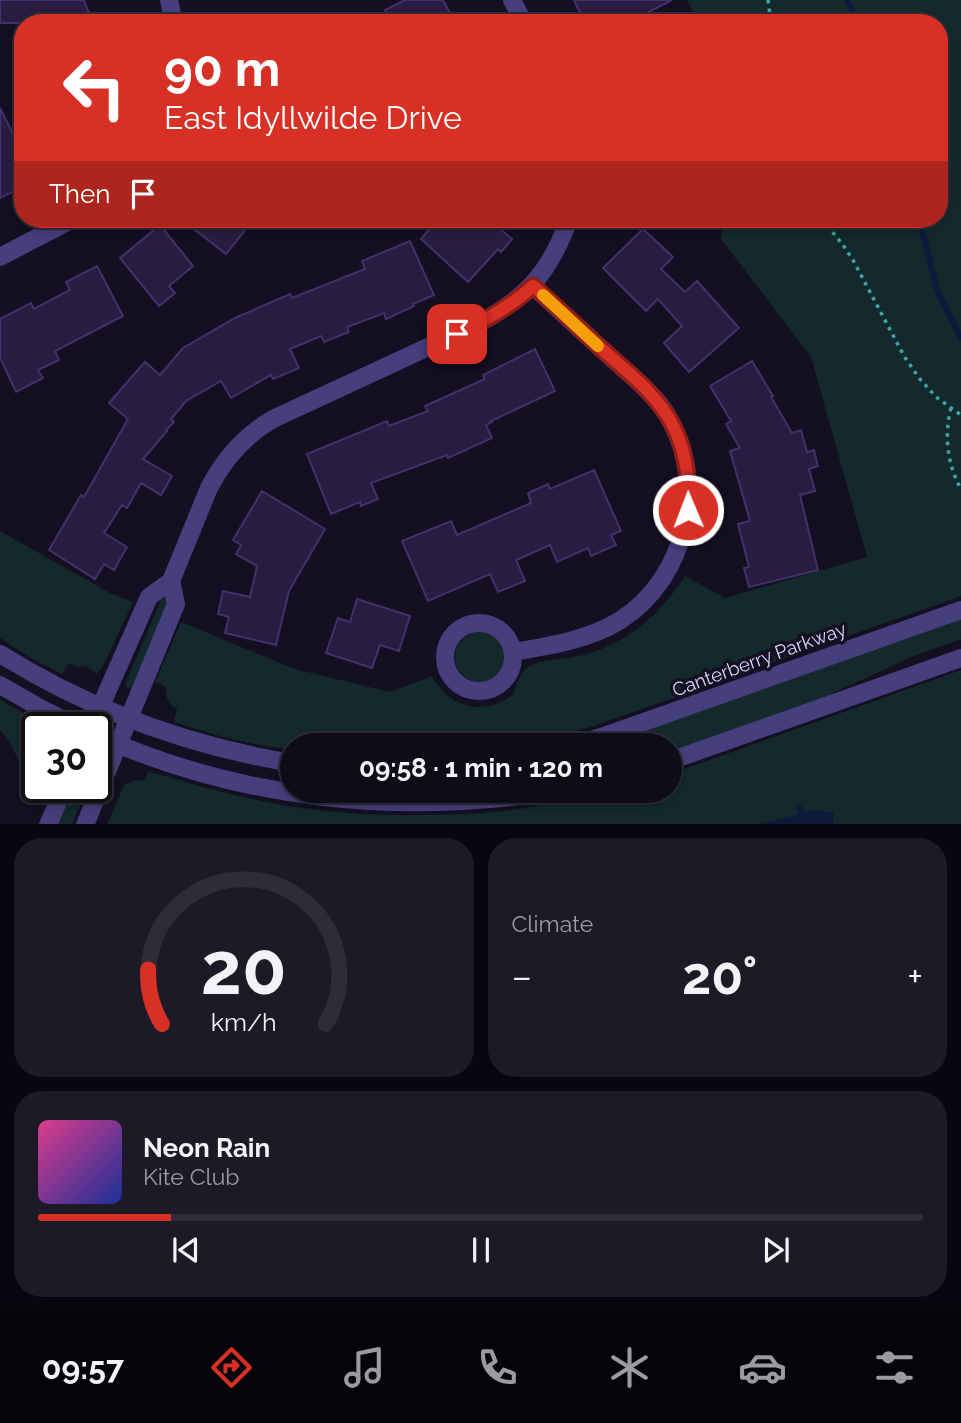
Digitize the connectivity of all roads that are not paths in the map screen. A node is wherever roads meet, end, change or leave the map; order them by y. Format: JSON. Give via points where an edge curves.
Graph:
{"nodes":[{"id":1,"x":56,"y":228,"type":"edge"},
{"id":2,"x":565,"y":228,"type":"edge"},
{"id":3,"x":0,"y":257,"type":"edge"},
{"id":4,"x":533,"y":286,"type":"junction"},
{"id":5,"x":171,"y":581,"type":"junction"},
{"id":6,"x":961,"y":610,"type":"edge"},
{"id":7,"x":513,"y":652,"type":"dead end"},
{"id":8,"x":0,"y":654,"type":"edge"},
{"id":9,"x":961,"y":658,"type":"edge"},
{"id":10,"x":0,"y":685,"type":"edge"},
{"id":11,"x":101,"y":708,"type":"junction"},
{"id":12,"x":48,"y":712,"type":"edge"},
{"id":13,"x":99,"y":712,"type":"edge"},
{"id":14,"x":128,"y":719,"type":"junction"},
{"id":15,"x":613,"y":733,"type":"edge"},
{"id":16,"x":112,"y":742,"type":"edge"},
{"id":17,"x":118,"y":745,"type":"junction"},
{"id":18,"x":682,"y":757,"type":"edge"},
{"id":19,"x":280,"y":761,"type":"edge"},
{"id":20,"x":280,"y":793,"type":"edge"},
{"id":21,"x":57,"y":803,"type":"edge"},
{"id":22,"x":48,"y":824,"type":"edge"},
{"id":23,"x":85,"y":824,"type":"edge"}],
"edges":[{"from":1,"to":3,"type":"street"},
{"from":2,"to":4,"type":"street"},
{"from":4,"to":5,"type":"street","via":[[480,323],[251,433],[216,474]]},
{"from":4,"to":7,"type":"street","via":[[662,408],[684,455],[688,500],[670,565],[656,588],[631,613],[587,636]]},
{"from":5,"to":11,"type":"street","via":[[149,597]]},
{"from":5,"to":14,"type":"street","via":[[176,604]]},
{"from":6,"to":15,"type":"street","name":"Canterberry Parkway"},
{"from":8,"to":11,"type":"street"},
{"from":9,"to":18,"type":"street"},
{"from":10,"to":12,"type":"street"},
{"from":11,"to":13,"type":"street"},
{"from":11,"to":14,"type":"street"},
{"from":14,"to":17,"type":"street"},
{"from":14,"to":19,"type":"street","via":[[201,744]]},
{"from":16,"to":17,"type":"street"},
{"from":17,"to":20,"type":"street","via":[[220,780]]},
{"from":17,"to":23,"type":"street"},
{"from":21,"to":22,"type":"street"}]}
